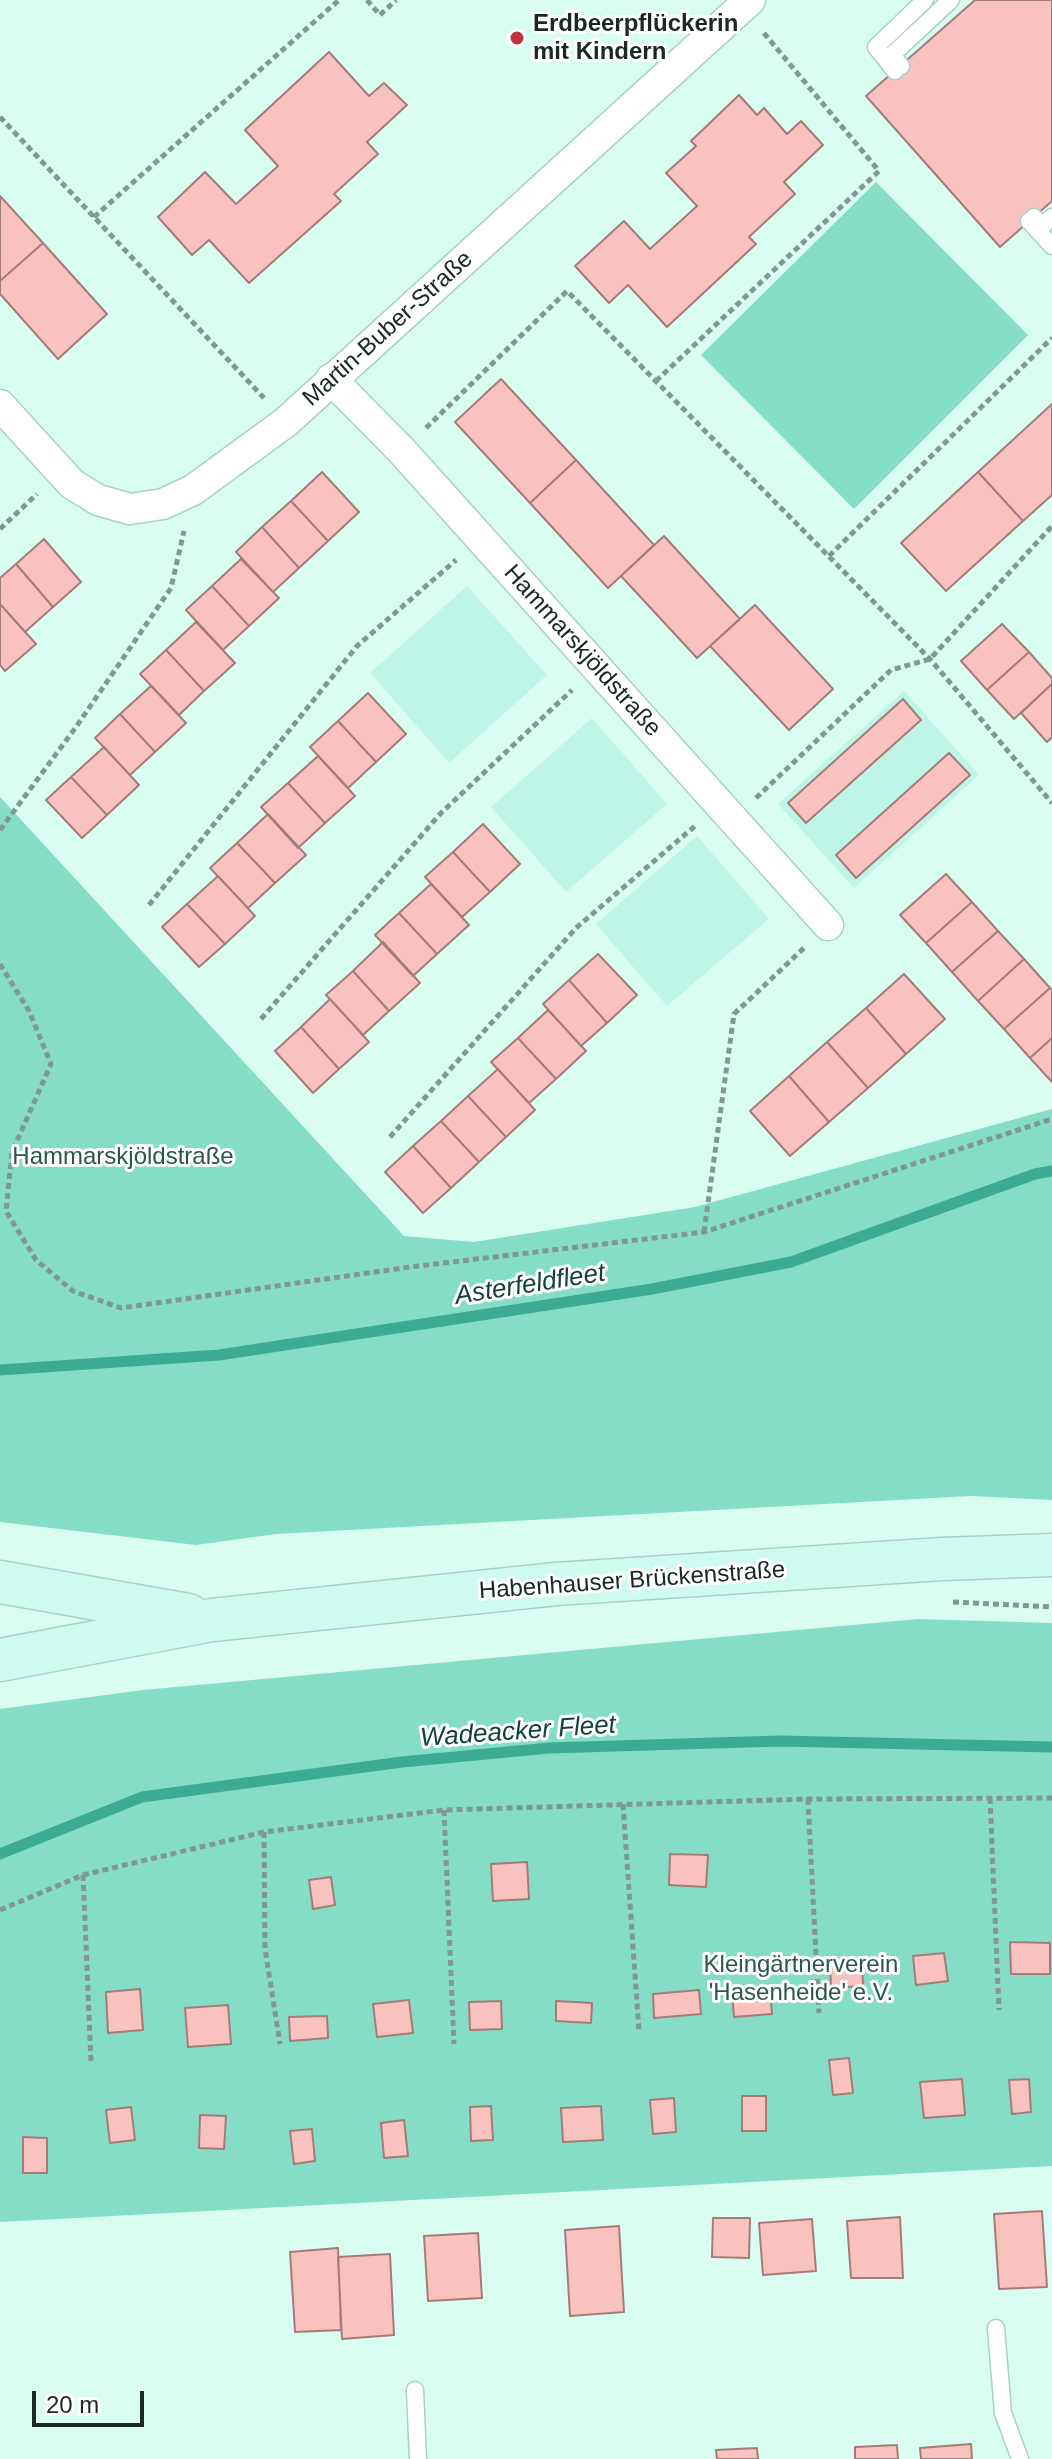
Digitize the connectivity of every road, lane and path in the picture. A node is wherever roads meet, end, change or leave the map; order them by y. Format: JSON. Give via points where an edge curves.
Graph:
{"nodes":[{"id":1,"x":339,"y":0,"type":"edge"},
{"id":2,"x":367,"y":0,"type":"edge"},
{"id":3,"x":396,"y":0,"type":"edge"},
{"id":4,"x":925,"y":0,"type":"edge"},
{"id":5,"x":951,"y":0,"type":"edge"},
{"id":6,"x":743,"y":2,"type":"edge"},
{"id":7,"x":0,"y":117,"type":"edge"},
{"id":8,"x":94,"y":217,"type":"junction"},
{"id":9,"x":1052,"y":217,"type":"edge"},
{"id":10,"x":1052,"y":246,"type":"edge"},
{"id":11,"x":1052,"y":338,"type":"edge"},
{"id":12,"x":331,"y":379,"type":"junction"},
{"id":13,"x":656,"y":381,"type":"junction"},
{"id":14,"x":0,"y":405,"type":"edge"},
{"id":15,"x":286,"y":422,"type":"junction"},
{"id":16,"x":402,"y":451,"type":"junction"},
{"id":17,"x":62,"y":473,"type":"junction"},
{"id":18,"x":193,"y":490,"type":"junction"},
{"id":19,"x":1052,"y":526,"type":"edge"},
{"id":20,"x":0,"y":529,"type":"edge"},
{"id":21,"x":480,"y":538,"type":"junction"},
{"id":22,"x":829,"y":556,"type":"junction"},
{"id":23,"x":930,"y":659,"type":"junction"},
{"id":24,"x":596,"y":668,"type":"junction"},
{"id":25,"x":1052,"y":803,"type":"edge"},
{"id":26,"x":726,"y":812,"type":"junction"},
{"id":27,"x":0,"y":830,"type":"edge"},
{"id":28,"x":149,"y":905,"type":"dead end"},
{"id":29,"x":828,"y":925,"type":"joint"},
{"id":30,"x":0,"y":964,"type":"edge"},
{"id":31,"x":261,"y":1019,"type":"dead end"},
{"id":32,"x":1052,"y":1119,"type":"edge"},
{"id":33,"x":390,"y":1137,"type":"dead end"},
{"id":34,"x":704,"y":1232,"type":"junction"},
{"id":35,"x":1052,"y":1555,"type":"edge"},
{"id":36,"x":0,"y":1582,"type":"edge"},
{"id":37,"x":941,"y":1601,"type":"dead end"},
{"id":38,"x":1052,"y":1607,"type":"edge"},
{"id":39,"x":212,"y":1620,"type":"junction"},
{"id":40,"x":0,"y":1660,"type":"edge"},
{"id":41,"x":990,"y":1798,"type":"junction"},
{"id":42,"x":1052,"y":1798,"type":"edge"},
{"id":43,"x":808,"y":1799,"type":"junction"},
{"id":44,"x":623,"y":1804,"type":"junction"},
{"id":45,"x":444,"y":1810,"type":"junction"},
{"id":46,"x":264,"y":1832,"type":"junction"},
{"id":47,"x":83,"y":1875,"type":"junction"},
{"id":48,"x":0,"y":1910,"type":"edge"},
{"id":49,"x":999,"y":2010,"type":"dead end"},
{"id":50,"x":819,"y":2013,"type":"dead end"},
{"id":51,"x":639,"y":2032,"type":"dead end"},
{"id":52,"x":280,"y":2044,"type":"dead end"},
{"id":53,"x":454,"y":2044,"type":"dead end"},
{"id":54,"x":91,"y":2061,"type":"dead end"},
{"id":55,"x":996,"y":2328,"type":"dead end"},
{"id":56,"x":415,"y":2390,"type":"dead end"},
{"id":57,"x":418,"y":2459,"type":"edge"},
{"id":58,"x":1020,"y":2459,"type":"edge"}],
"edges":[{"from":1,"to":8,"type":"path"},
{"from":2,"to":3,"type":"path","via":[[380,15]]},
{"from":4,"to":5,"type":"lane","via":[[876,47],[898,68],[892,55]]},
{"from":6,"to":12,"type":"street","name":"Martin-Buber-Straße"},
{"from":6,"to":13,"type":"path","via":[[879,171]]},
{"from":7,"to":8,"type":"path"},
{"from":8,"to":15,"type":"path"},
{"from":9,"to":10,"type":"lane","via":[[1042,226],[1032,219]]},
{"from":11,"to":22,"type":"path"},
{"from":12,"to":15,"type":"street","name":"Martin-Buber-Straße"},
{"from":12,"to":16,"type":"street","name":"Hammarskjöldstraße"},
{"from":13,"to":16,"type":"path","via":[[567,291]]},
{"from":13,"to":22,"type":"path"},
{"from":14,"to":17,"type":"street","name":"Martin-Buber-Straße"},
{"from":15,"to":18,"type":"street","name":"Martin-Buber-Straße"},
{"from":16,"to":21,"type":"street","name":"Hammarskjöldstraße"},
{"from":17,"to":18,"type":"street","name":"Martin-Buber-Straße","via":[[98,500],[130,509],[163,504]]},
{"from":17,"to":20,"type":"path"},
{"from":18,"to":27,"type":"path","via":[[171,588]]},
{"from":19,"to":23,"type":"path"},
{"from":21,"to":24,"type":"street","name":"Hammarskjöldstraße"},
{"from":21,"to":28,"type":"path","via":[[357,646]]},
{"from":22,"to":23,"type":"path"},
{"from":23,"to":25,"type":"path"},
{"from":23,"to":26,"type":"path","via":[[891,670]]},
{"from":24,"to":26,"type":"street","name":"Hammarskjöldstraße"},
{"from":24,"to":31,"type":"path","via":[[441,813]]},
{"from":26,"to":29,"type":"street","name":"Hammarskjöldstraße"},
{"from":26,"to":33,"type":"path","via":[[576,928]]},
{"from":29,"to":34,"type":"path","via":[[734,1014]]},
{"from":30,"to":34,"type":"path","via":[[29,1011],[51,1064],[12,1152],[6,1211],[36,1260],[73,1291],[121,1308]]},
{"from":32,"to":34,"type":"path"},
{"from":35,"to":39,"type":"main road","name":"Habenhauser Brückenstraße","via":[[556,1584]]},
{"from":36,"to":39,"type":"main road","name":"Habenhauser Brückenstraße"},
{"from":37,"to":38,"type":"path"},
{"from":39,"to":40,"type":"main road","name":"Habenhauser Brückenstraße"},
{"from":41,"to":42,"type":"path"},
{"from":41,"to":43,"type":"path"},
{"from":41,"to":49,"type":"path"},
{"from":43,"to":44,"type":"path"},
{"from":43,"to":50,"type":"path"},
{"from":44,"to":45,"type":"path"},
{"from":44,"to":51,"type":"path"},
{"from":45,"to":46,"type":"path"},
{"from":45,"to":53,"type":"path"},
{"from":46,"to":47,"type":"path"},
{"from":46,"to":52,"type":"path","via":[[265,1948]]},
{"from":47,"to":48,"type":"path"},
{"from":47,"to":54,"type":"path"},
{"from":55,"to":58,"type":"lane","via":[[1003,2413]]},
{"from":56,"to":57,"type":"lane"}]}
